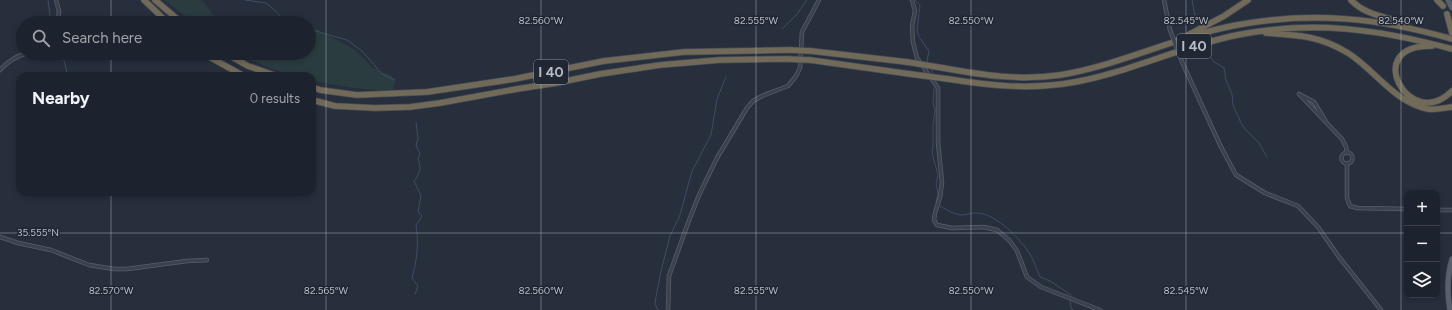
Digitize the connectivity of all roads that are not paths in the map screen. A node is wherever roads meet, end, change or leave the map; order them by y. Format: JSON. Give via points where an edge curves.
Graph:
{"nodes":[{"id":1,"x":56,"y":0,"type":"edge"},
{"id":2,"x":144,"y":0,"type":"edge"},
{"id":3,"x":155,"y":0,"type":"edge"},
{"id":4,"x":819,"y":0,"type":"edge"},
{"id":5,"x":912,"y":0,"type":"edge"},
{"id":6,"x":1164,"y":0,"type":"edge"},
{"id":7,"x":1248,"y":0,"type":"edge"},
{"id":8,"x":1351,"y":0,"type":"edge"},
{"id":9,"x":1438,"y":0,"type":"edge"},
{"id":10,"x":1448,"y":0,"type":"edge"},
{"id":11,"x":1443,"y":6,"type":"joint"},
{"id":12,"x":1452,"y":8,"type":"edge"},
{"id":13,"x":1447,"y":14,"type":"junction"},
{"id":14,"x":58,"y":16,"type":"edge"},
{"id":15,"x":161,"y":16,"type":"edge"},
{"id":16,"x":174,"y":16,"type":"edge"},
{"id":17,"x":1452,"y":29,"type":"edge"},
{"id":18,"x":1424,"y":31,"type":"junction"},
{"id":19,"x":1254,"y":32,"type":"junction"},
{"id":20,"x":1452,"y":33,"type":"edge"},
{"id":21,"x":1452,"y":39,"type":"edge"},
{"id":22,"x":1177,"y":41,"type":"junction"},
{"id":23,"x":1447,"y":48,"type":"edge"},
{"id":24,"x":16,"y":58,"type":"edge"},
{"id":25,"x":215,"y":60,"type":"edge"},
{"id":26,"x":237,"y":60,"type":"edge"},
{"id":27,"x":0,"y":70,"type":"edge"},
{"id":28,"x":237,"y":72,"type":"edge"},
{"id":29,"x":265,"y":72,"type":"edge"},
{"id":30,"x":316,"y":88,"type":"edge"},
{"id":31,"x":1452,"y":91,"type":"edge"},
{"id":32,"x":316,"y":101,"type":"edge"},
{"id":33,"x":1451,"y":107,"type":"edge"},
{"id":34,"x":1326,"y":122,"type":"junction"},
{"id":35,"x":1347,"y":153,"type":"junction"},
{"id":36,"x":1347,"y":164,"type":"junction"},
{"id":37,"x":1404,"y":209,"type":"edge"},
{"id":38,"x":1440,"y":210,"type":"edge"},
{"id":39,"x":1452,"y":210,"type":"edge"},
{"id":40,"x":0,"y":237,"type":"edge"},
{"id":41,"x":1452,"y":259,"type":"edge"},
{"id":42,"x":207,"y":260,"type":"dead end"},
{"id":43,"x":668,"y":310,"type":"edge"},
{"id":44,"x":1100,"y":310,"type":"edge"},
{"id":45,"x":1381,"y":310,"type":"edge"},
{"id":46,"x":1450,"y":310,"type":"edge"}],
"edges":[{"from":1,"to":14,"type":"street"},
{"from":2,"to":15,"type":"highway"},
{"from":3,"to":16,"type":"highway"},
{"from":4,"to":43,"type":"street","via":[[802,32],[800,68],[796,76],[788,86],[753,101],[717,158],[699,195],[669,276]]},
{"from":5,"to":44,"type":"street","via":[[915,11],[912,26],[913,42],[917,58],[938,88],[938,143],[942,182],[934,220],[938,225],[952,228],[984,227],[997,230],[1017,251],[1027,277],[1041,287]]},
{"from":6,"to":45,"type":"street","bridge":true,"via":[[1170,30],[1182,62],[1236,175],[1265,193],[1298,206],[1318,227]]},
{"from":7,"to":22,"type":"highway"},
{"from":8,"to":18,"type":"highway","via":[[1370,13]]},
{"from":9,"to":11,"type":"highway"},
{"from":10,"to":12,"type":"main road"},
{"from":11,"to":13,"type":"main road"},
{"from":13,"to":17,"type":"main road"},
{"from":13,"to":20,"type":"highway"},
{"from":18,"to":21,"type":"highway","number":"I 40"},
{"from":18,"to":22,"type":"highway","number":"I 40","via":[[1362,20],[1299,18],[1236,25]]},
{"from":19,"to":23,"type":"highway","number":"I 40","via":[[1292,28],[1343,28],[1393,34]]},
{"from":19,"to":32,"type":"highway","number":"I 40","bridge":true,"via":[[1204,43],[1103,75],[1042,86],[1008,87],[810,60],[719,60],[600,74],[410,107],[335,106]]},
{"from":19,"to":33,"type":"highway","via":[[1299,35],[1338,47],[1411,103],[1429,109]]},
{"from":22,"to":30,"type":"highway","number":"I 40","bridge":true,"via":[[1093,68],[1054,75],[1008,77],[974,74],[907,62],[811,50],[790,50],[684,52],[604,61],[514,79],[427,92],[357,94]]},
{"from":23,"to":31,"type":"highway","via":[[1416,46],[1405,52],[1398,60],[1396,78],[1401,90],[1422,102],[1437,101]]},
{"from":24,"to":27,"type":"street"},
{"from":25,"to":28,"type":"highway"},
{"from":26,"to":29,"type":"highway"},
{"from":34,"to":34,"type":"street","via":[[1314,102],[1299,94],[1318,115]]},
{"from":34,"to":35,"type":"street","via":[[1344,143]]},
{"from":35,"to":36,"type":"street","via":[[1343,154],[1342,159]]},
{"from":35,"to":36,"type":"street","via":[[1353,157],[1352,162]]},
{"from":36,"to":37,"type":"street","via":[[1347,198],[1350,206]]},
{"from":38,"to":39,"type":"street"},
{"from":40,"to":42,"type":"street","via":[[51,250],[89,265],[114,269]]},
{"from":41,"to":46,"type":"main road","via":[[1448,278]]}]}
